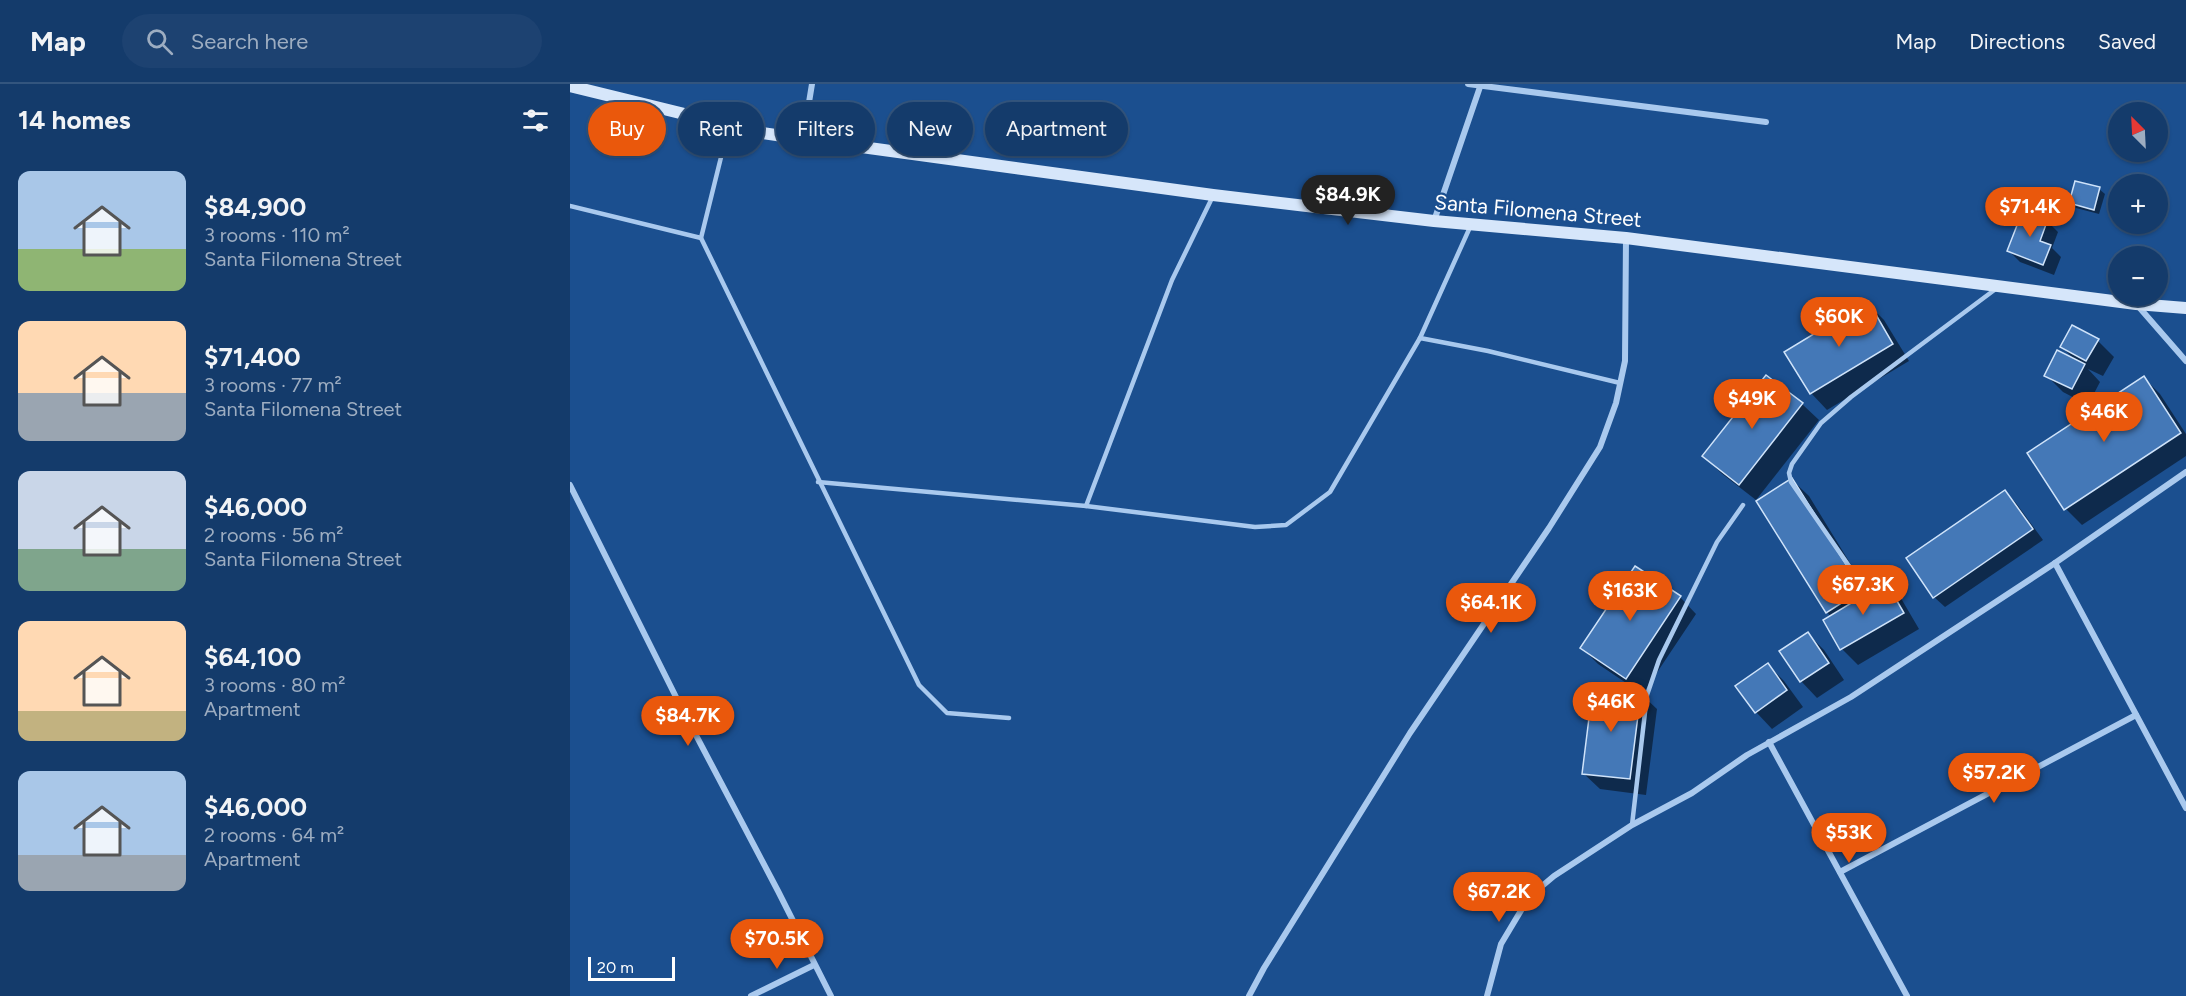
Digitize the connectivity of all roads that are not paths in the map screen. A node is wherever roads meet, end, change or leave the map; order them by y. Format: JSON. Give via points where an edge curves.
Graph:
{"nodes":[{"id":1,"x":812,"y":84,"type":"edge"},
{"id":2,"x":1468,"y":84,"type":"edge"},
{"id":3,"x":1480,"y":85,"type":"edge"},
{"id":4,"x":570,"y":86,"type":"edge"},
{"id":5,"x":809,"y":102,"type":"edge"},
{"id":6,"x":678,"y":112,"type":"edge"},
{"id":7,"x":1766,"y":122,"type":"dead end"},
{"id":8,"x":875,"y":149,"type":"edge"},
{"id":9,"x":721,"y":156,"type":"edge"},
{"id":10,"x":1214,"y":195,"type":"junction"},
{"id":11,"x":570,"y":206,"type":"edge"},
{"id":12,"x":1434,"y":222,"type":"junction"},
{"id":13,"x":1471,"y":225,"type":"junction"},
{"id":14,"x":701,"y":238,"type":"junction"},
{"id":15,"x":1626,"y":238,"type":"junction"},
{"id":16,"x":1999,"y":286,"type":"junction"},
{"id":17,"x":2108,"y":300,"type":"edge"},
{"id":18,"x":2138,"y":306,"type":"edge"},
{"id":19,"x":2161,"y":306,"type":"edge"},
{"id":20,"x":2186,"y":308,"type":"edge"},
{"id":21,"x":1420,"y":338,"type":"junction"},
{"id":22,"x":2186,"y":361,"type":"edge"},
{"id":23,"x":1620,"y":383,"type":"junction"},
{"id":24,"x":2186,"y":472,"type":"edge"},
{"id":25,"x":818,"y":482,"type":"junction"},
{"id":26,"x":570,"y":485,"type":"edge"},
{"id":27,"x":1743,"y":505,"type":"dead end"},
{"id":28,"x":1086,"y":506,"type":"junction"},
{"id":29,"x":2055,"y":563,"type":"junction"},
{"id":30,"x":1858,"y":579,"type":"dead end"},
{"id":31,"x":2136,"y":715,"type":"junction"},
{"id":32,"x":1009,"y":718,"type":"dead end"},
{"id":33,"x":1769,"y":742,"type":"junction"},
{"id":34,"x":2186,"y":808,"type":"edge"},
{"id":35,"x":1632,"y":825,"type":"junction"},
{"id":36,"x":1840,"y":872,"type":"junction"},
{"id":37,"x":814,"y":965,"type":"junction"},
{"id":38,"x":751,"y":996,"type":"edge"},
{"id":39,"x":831,"y":996,"type":"edge"},
{"id":40,"x":1249,"y":996,"type":"edge"},
{"id":41,"x":1487,"y":996,"type":"edge"},
{"id":42,"x":1907,"y":996,"type":"edge"}],
"edges":[{"from":1,"to":5,"type":"street"},
{"from":2,"to":3,"type":"street"},
{"from":3,"to":7,"type":"street"},
{"from":3,"to":12,"type":"street"},
{"from":4,"to":6,"type":"main road","name":"Santa Filomena Street"},
{"from":8,"to":10,"type":"main road","name":"Santa Filomena Street"},
{"from":9,"to":14,"type":"lane"},
{"from":10,"to":12,"type":"main road","name":"Santa Filomena Street"},
{"from":10,"to":28,"type":"lane","via":[[1172,280]]},
{"from":11,"to":14,"type":"lane"},
{"from":12,"to":13,"type":"main road","name":"Santa Filomena Street"},
{"from":13,"to":15,"type":"main road","name":"Santa Filomena Street"},
{"from":13,"to":21,"type":"lane"},
{"from":14,"to":25,"type":"lane"},
{"from":15,"to":16,"type":"main road","name":"Santa Filomena Street"},
{"from":15,"to":23,"type":"street","via":[[1625,361]]},
{"from":16,"to":17,"type":"main road","name":"Santa Filomena Street"},
{"from":16,"to":30,"type":"lane","via":[[1851,396],[1821,423],[1792,464],[1791,483]]},
{"from":18,"to":22,"type":"street"},
{"from":19,"to":20,"type":"main road","name":"Santa Filomena Street"},
{"from":21,"to":23,"type":"lane"},
{"from":21,"to":28,"type":"lane","via":[[1330,492],[1286,525],[1255,527]]},
{"from":23,"to":40,"type":"street","via":[[1600,447],[1410,733]]},
{"from":24,"to":29,"type":"street"},
{"from":25,"to":28,"type":"lane"},
{"from":25,"to":32,"type":"lane","via":[[919,685],[947,713]]},
{"from":26,"to":37,"type":"street"},
{"from":27,"to":35,"type":"lane","via":[[1717,542],[1659,660],[1647,695]]},
{"from":29,"to":31,"type":"street"},
{"from":29,"to":33,"type":"street","via":[[1851,697]]},
{"from":31,"to":34,"type":"street"},
{"from":31,"to":36,"type":"street"},
{"from":33,"to":35,"type":"street","via":[[1692,793]]},
{"from":33,"to":36,"type":"street"},
{"from":35,"to":41,"type":"street","via":[[1529,897],[1501,944]]},
{"from":36,"to":42,"type":"street"},
{"from":37,"to":38,"type":"street"},
{"from":37,"to":39,"type":"street"}]}
